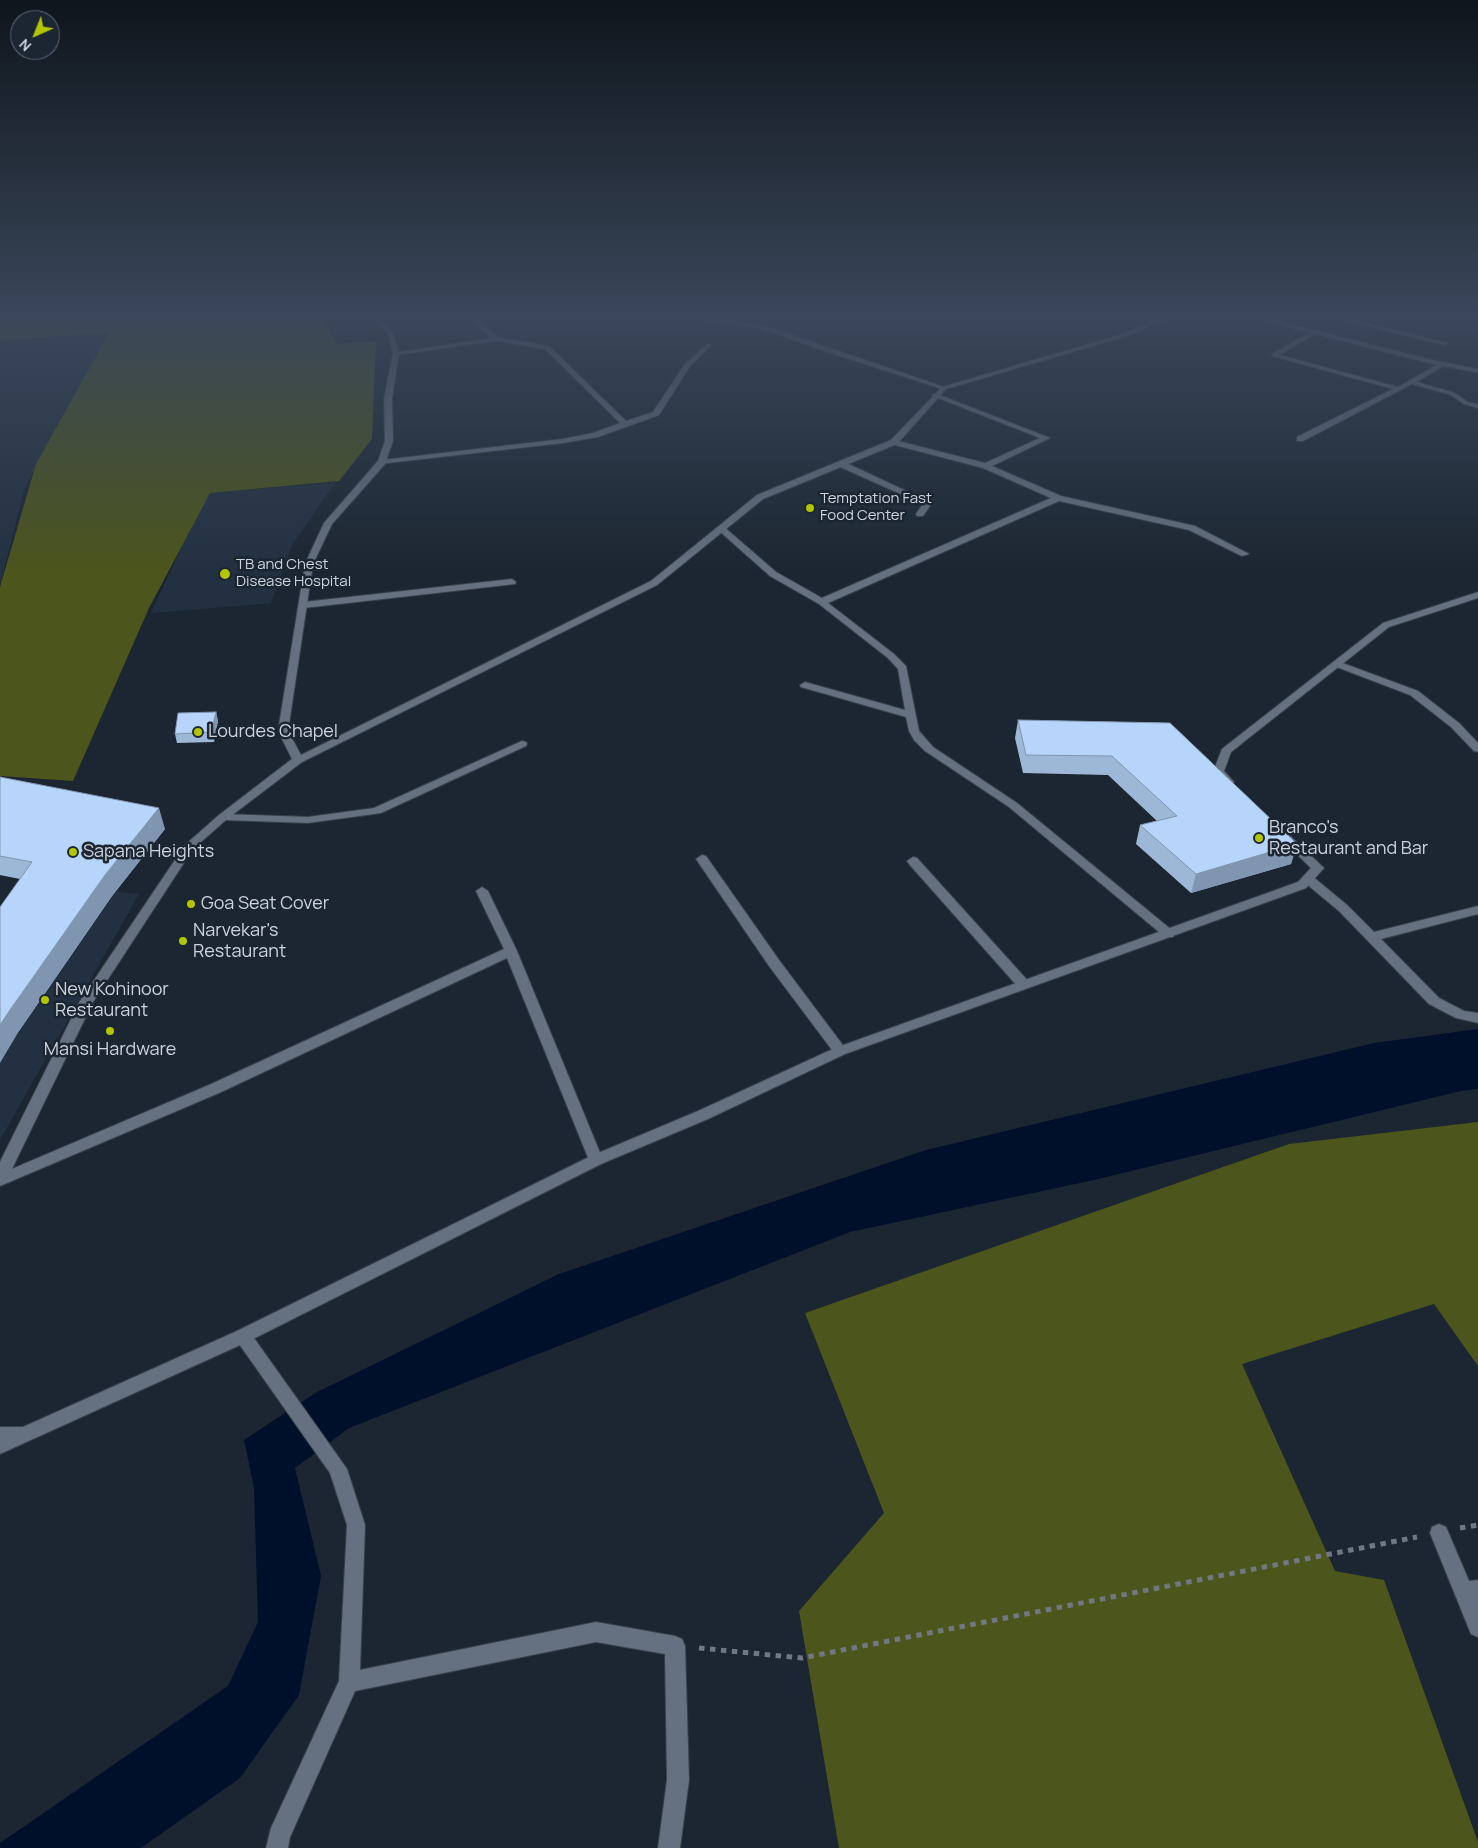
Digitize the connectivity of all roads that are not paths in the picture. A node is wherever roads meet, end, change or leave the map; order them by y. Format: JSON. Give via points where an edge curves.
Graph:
{"nodes":[{"id":1,"x":388,"y":402,"type":"edge"},
{"id":2,"x":603,"y":402,"type":"edge"},
{"id":3,"x":663,"y":402,"type":"edge"},
{"id":4,"x":929,"y":402,"type":"edge"},
{"id":5,"x":954,"y":402,"type":"edge"},
{"id":6,"x":1373,"y":402,"type":"edge"},
{"id":7,"x":625,"y":424,"type":"junction"},
{"id":8,"x":1300,"y":439,"type":"dead end"},
{"id":9,"x":894,"y":442,"type":"junction"},
{"id":10,"x":382,"y":462,"type":"junction"},
{"id":11,"x":841,"y":464,"type":"junction"},
{"id":12,"x":986,"y":466,"type":"junction"},
{"id":13,"x":1058,"y":498,"type":"junction"},
{"id":14,"x":920,"y":514,"type":"dead end"},
{"id":15,"x":720,"y":528,"type":"junction"},
{"id":16,"x":1245,"y":554,"type":"dead end"},
{"id":17,"x":512,"y":582,"type":"dead end"},
{"id":18,"x":1478,"y":595,"type":"edge"},
{"id":19,"x":822,"y":602,"type":"junction"},
{"id":20,"x":304,"y":605,"type":"junction"},
{"id":21,"x":1337,"y":664,"type":"junction"},
{"id":22,"x":804,"y":685,"type":"dead end"},
{"id":23,"x":911,"y":715,"type":"junction"},
{"id":24,"x":522,"y":744,"type":"dead end"},
{"id":25,"x":1478,"y":749,"type":"edge"},
{"id":26,"x":298,"y":760,"type":"junction"},
{"id":27,"x":1239,"y":793,"type":"edge"},
{"id":28,"x":223,"y":818,"type":"junction"},
{"id":29,"x":1275,"y":827,"type":"edge"},
{"id":30,"x":702,"y":859,"type":"dead end"},
{"id":31,"x":913,"y":860,"type":"dead end"},
{"id":32,"x":1308,"y":879,"type":"junction"},
{"id":33,"x":482,"y":890,"type":"dead end"},
{"id":34,"x":1478,"y":910,"type":"edge"},
{"id":35,"x":1168,"y":934,"type":"junction"},
{"id":36,"x":1372,"y":937,"type":"junction"},
{"id":37,"x":510,"y":951,"type":"junction"},
{"id":38,"x":1024,"y":985,"type":"junction"},
{"id":39,"x":1478,"y":1018,"type":"edge"},
{"id":40,"x":840,"y":1051,"type":"junction"},
{"id":41,"x":596,"y":1160,"type":"junction"},
{"id":42,"x":0,"y":1178,"type":"edge"},
{"id":43,"x":243,"y":1336,"type":"junction"},
{"id":44,"x":28,"y":1434,"type":"junction"},
{"id":45,"x":0,"y":1435,"type":"edge"},
{"id":46,"x":0,"y":1446,"type":"edge"},
{"id":47,"x":1439,"y":1533,"type":"road end"},
{"id":48,"x":1470,"y":1590,"type":"edge"},
{"id":49,"x":1478,"y":1627,"type":"edge"},
{"id":50,"x":349,"y":1682,"type":"junction"},
{"id":51,"x":277,"y":1848,"type":"edge"},
{"id":52,"x":669,"y":1848,"type":"edge"}],
"edges":[{"from":1,"to":10,"type":"street","via":[[389,441]]},
{"from":2,"to":7,"type":"street"},
{"from":3,"to":7,"type":"street","via":[[656,413]]},
{"from":4,"to":9,"type":"street"},
{"from":5,"to":12,"type":"street","via":[[1046,438]]},
{"from":6,"to":8,"type":"street"},
{"from":7,"to":10,"type":"street","via":[[595,436],[563,442]]},
{"from":9,"to":11,"type":"street"},
{"from":9,"to":12,"type":"street"},
{"from":10,"to":20,"type":"street","via":[[328,523],[309,564]]},
{"from":11,"to":14,"type":"street","via":[[928,503]]},
{"from":11,"to":15,"type":"street","via":[[760,497]]},
{"from":12,"to":13,"type":"street"},
{"from":13,"to":16,"type":"street","via":[[1192,528]]},
{"from":13,"to":19,"type":"street"},
{"from":15,"to":19,"type":"street","via":[[773,574]]},
{"from":15,"to":26,"type":"street","via":[[654,583]]},
{"from":17,"to":20,"type":"street"},
{"from":18,"to":21,"type":"street","via":[[1386,625]]},
{"from":19,"to":23,"type":"street","via":[[875,641],[903,668]]},
{"from":20,"to":26,"type":"street","via":[[283,731]]},
{"from":21,"to":25,"type":"street","via":[[1414,693]]},
{"from":21,"to":27,"type":"street","via":[[1226,750],[1218,772]]},
{"from":22,"to":23,"type":"street"},
{"from":23,"to":35,"type":"street","via":[[914,731],[928,749],[1013,805]]},
{"from":24,"to":28,"type":"street","via":[[377,811],[308,820]]},
{"from":26,"to":28,"type":"street"},
{"from":28,"to":42,"type":"street","via":[[189,847],[87,1001]]},
{"from":29,"to":32,"type":"street","via":[[1318,868]]},
{"from":30,"to":40,"type":"street"},
{"from":31,"to":38,"type":"street"},
{"from":32,"to":35,"type":"street","via":[[1302,885]]},
{"from":32,"to":36,"type":"street"},
{"from":33,"to":37,"type":"street"},
{"from":34,"to":36,"type":"street"},
{"from":35,"to":38,"type":"street"},
{"from":36,"to":39,"type":"street","via":[[1434,1001],[1461,1015]]},
{"from":37,"to":41,"type":"street"},
{"from":37,"to":42,"type":"street","via":[[214,1089]]},
{"from":38,"to":40,"type":"street"},
{"from":40,"to":41,"type":"street","via":[[703,1115]]},
{"from":41,"to":43,"type":"street"},
{"from":43,"to":44,"type":"street"},
{"from":43,"to":50,"type":"street","via":[[338,1469],[356,1525]]},
{"from":44,"to":45,"type":"street"},
{"from":44,"to":46,"type":"street"},
{"from":47,"to":48,"type":"street"},
{"from":48,"to":49,"type":"street"},
{"from":50,"to":51,"type":"street","via":[[279,1836]]},
{"from":50,"to":52,"type":"street","via":[[596,1632],[676,1646],[678,1780]]}]}
